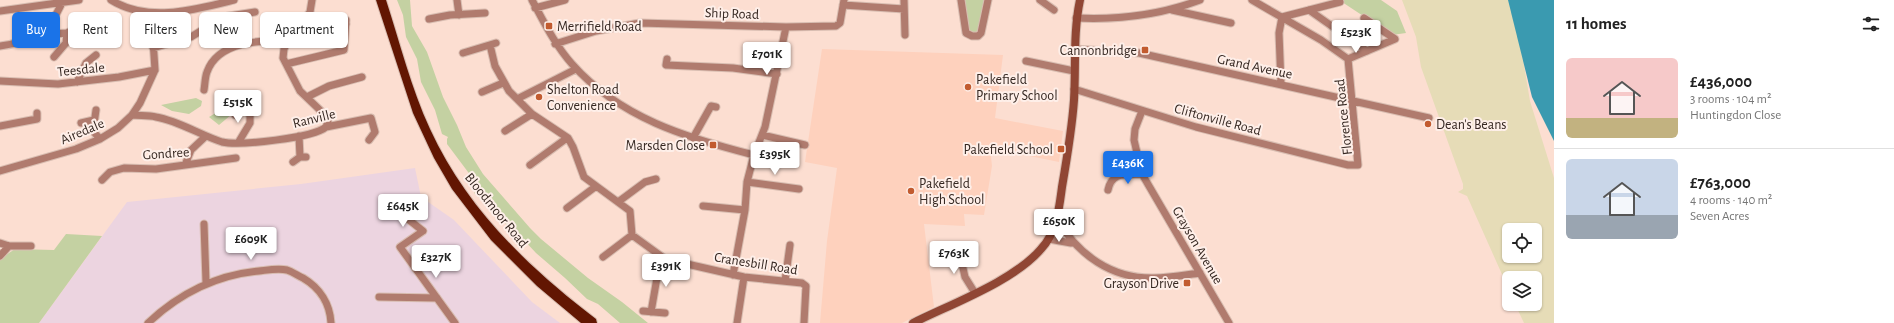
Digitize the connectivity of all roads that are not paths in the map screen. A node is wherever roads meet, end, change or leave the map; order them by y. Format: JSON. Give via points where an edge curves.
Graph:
{"nodes":[{"id":1,"x":33,"y":0,"type":"edge"},
{"id":2,"x":79,"y":0,"type":"edge"},
{"id":3,"x":110,"y":0,"type":"edge"},
{"id":4,"x":234,"y":0,"type":"edge"},
{"id":5,"x":312,"y":0,"type":"edge"},
{"id":6,"x":381,"y":0,"type":"edge"},
{"id":7,"x":457,"y":0,"type":"edge"},
{"id":8,"x":532,"y":0,"type":"edge"},
{"id":9,"x":565,"y":0,"type":"edge"},
{"id":10,"x":904,"y":0,"type":"edge"},
{"id":11,"x":961,"y":0,"type":"edge"},
{"id":12,"x":988,"y":0,"type":"edge"},
{"id":13,"x":1040,"y":0,"type":"edge"},
{"id":14,"x":1080,"y":0,"type":"edge"},
{"id":15,"x":1200,"y":0,"type":"edge"},
{"id":16,"x":1252,"y":0,"type":"edge"},
{"id":17,"x":844,"y":2,"type":"edge"},
{"id":18,"x":1340,"y":2,"type":"dead end"},
{"id":19,"x":62,"y":3,"type":"junction"},
{"id":20,"x":28,"y":6,"type":"junction"},
{"id":21,"x":535,"y":8,"type":"junction"},
{"id":22,"x":904,"y":9,"type":"junction"},
{"id":23,"x":1054,"y":10,"type":"dead end"},
{"id":24,"x":1172,"y":10,"type":"junction"},
{"id":25,"x":1309,"y":10,"type":"junction"},
{"id":26,"x":0,"y":11,"type":"edge"},
{"id":27,"x":58,"y":12,"type":"edge"},
{"id":28,"x":146,"y":12,"type":"edge"},
{"id":29,"x":168,"y":12,"type":"edge"},
{"id":30,"x":255,"y":12,"type":"dead end"},
{"id":31,"x":310,"y":12,"type":"edge"},
{"id":32,"x":482,"y":12,"type":"dead end"},
{"id":33,"x":459,"y":15,"type":"junction"},
{"id":34,"x":1282,"y":17,"type":"junction"},
{"id":35,"x":1076,"y":18,"type":"junction"},
{"id":36,"x":1364,"y":18,"type":"dead end"},
{"id":37,"x":430,"y":20,"type":"dead end"},
{"id":38,"x":1231,"y":23,"type":"dead end"},
{"id":39,"x":786,"y":27,"type":"junction"},
{"id":40,"x":60,"y":33,"type":"edge"},
{"id":41,"x":67,"y":33,"type":"joint"},
{"id":42,"x":905,"y":35,"type":"dead end"},
{"id":43,"x":191,"y":37,"type":"edge"},
{"id":44,"x":260,"y":40,"type":"edge"},
{"id":45,"x":12,"y":44,"type":"edge"},
{"id":46,"x":555,"y":44,"type":"junction"},
{"id":47,"x":0,"y":46,"type":"edge"},
{"id":48,"x":153,"y":48,"type":"edge"},
{"id":49,"x":284,"y":48,"type":"edge"},
{"id":50,"x":347,"y":48,"type":"edge"},
{"id":51,"x":1074,"y":49,"type":"junction"},
{"id":52,"x":60,"y":50,"type":"junction"},
{"id":53,"x":68,"y":50,"type":"dead end"},
{"id":54,"x":1367,"y":51,"type":"junction"},
{"id":55,"x":463,"y":53,"type":"dead end"},
{"id":56,"x":96,"y":55,"type":"dead end"},
{"id":57,"x":54,"y":57,"type":"dead end"},
{"id":58,"x":1348,"y":59,"type":"junction"},
{"id":59,"x":1026,"y":61,"type":"dead end"},
{"id":60,"x":286,"y":64,"type":"junction"},
{"id":61,"x":666,"y":65,"type":"dead end"},
{"id":62,"x":576,"y":69,"type":"junction"},
{"id":63,"x":154,"y":70,"type":"junction"},
{"id":64,"x":1074,"y":71,"type":"junction"},
{"id":65,"x":777,"y":74,"type":"junction"},
{"id":66,"x":362,"y":77,"type":"dead end"},
{"id":67,"x":0,"y":81,"type":"edge"},
{"id":68,"x":10,"y":82,"type":"junction"},
{"id":69,"x":77,"y":82,"type":"junction"},
{"id":70,"x":503,"y":83,"type":"junction"},
{"id":71,"x":1281,"y":84,"type":"junction"},
{"id":72,"x":4,"y":87,"type":"dead end"},
{"id":73,"x":1074,"y":89,"type":"junction"},
{"id":74,"x":204,"y":90,"type":"dead end"},
{"id":75,"x":482,"y":92,"type":"dead end"},
{"id":76,"x":307,"y":97,"type":"junction"},
{"id":77,"x":517,"y":99,"type":"junction"},
{"id":78,"x":1353,"y":101,"type":"junction"},
{"id":79,"x":703,"y":105,"type":"dead end"},
{"id":80,"x":96,"y":110,"type":"dead end"},
{"id":81,"x":1142,"y":110,"type":"junction"},
{"id":82,"x":532,"y":114,"type":"junction"},
{"id":83,"x":132,"y":115,"type":"junction"},
{"id":84,"x":235,"y":115,"type":"dead end"},
{"id":85,"x":38,"y":118,"type":"dead end"},
{"id":86,"x":1429,"y":118,"type":"dead end"},
{"id":87,"x":94,"y":120,"type":"junction"},
{"id":88,"x":81,"y":123,"type":"dead end"},
{"id":89,"x":0,"y":126,"type":"edge"},
{"id":90,"x":326,"y":127,"type":"junction"},
{"id":91,"x":505,"y":131,"type":"dead end"},
{"id":92,"x":375,"y":132,"type":"junction"},
{"id":93,"x":762,"y":135,"type":"junction"},
{"id":94,"x":206,"y":136,"type":"junction"},
{"id":95,"x":299,"y":136,"type":"junction"},
{"id":96,"x":567,"y":138,"type":"junction"},
{"id":97,"x":693,"y":138,"type":"junction"},
{"id":98,"x":100,"y":139,"type":"junction"},
{"id":99,"x":369,"y":140,"type":"dead end"},
{"id":100,"x":378,"y":142,"type":"dead end"},
{"id":101,"x":238,"y":143,"type":"junction"},
{"id":102,"x":805,"y":145,"type":"dead end"},
{"id":103,"x":754,"y":155,"type":"junction"},
{"id":104,"x":236,"y":158,"type":"dead end"},
{"id":105,"x":293,"y":162,"type":"dead end"},
{"id":106,"x":185,"y":165,"type":"junction"},
{"id":107,"x":529,"y":165,"type":"dead end"},
{"id":108,"x":1358,"y":165,"type":"joint"},
{"id":109,"x":0,"y":171,"type":"edge"},
{"id":110,"x":1142,"y":174,"type":"junction"},
{"id":111,"x":656,"y":179,"type":"dead end"},
{"id":112,"x":102,"y":180,"type":"dead end"},
{"id":113,"x":747,"y":182,"type":"junction"},
{"id":114,"x":595,"y":187,"type":"junction"},
{"id":115,"x":799,"y":189,"type":"dead end"},
{"id":116,"x":1108,"y":190,"type":"dead end"},
{"id":117,"x":618,"y":202,"type":"junction"},
{"id":118,"x":703,"y":206,"type":"dead end"},
{"id":119,"x":394,"y":208,"type":"dead end"},
{"id":120,"x":567,"y":208,"type":"dead end"},
{"id":121,"x":745,"y":210,"type":"junction"},
{"id":122,"x":1057,"y":219,"type":"junction"},
{"id":123,"x":204,"y":224,"type":"dead end"},
{"id":124,"x":632,"y":235,"type":"junction"},
{"id":125,"x":1049,"y":239,"type":"junction"},
{"id":126,"x":0,"y":243,"type":"edge"},
{"id":127,"x":1071,"y":243,"type":"junction"},
{"id":128,"x":790,"y":245,"type":"dead end"},
{"id":129,"x":9,"y":246,"type":"junction"},
{"id":130,"x":30,"y":246,"type":"dead end"},
{"id":131,"x":958,"y":246,"type":"dead end"},
{"id":132,"x":0,"y":256,"type":"edge"},
{"id":133,"x":603,"y":257,"type":"dead end"},
{"id":134,"x":665,"y":259,"type":"junction"},
{"id":135,"x":1200,"y":273,"type":"junction"},
{"id":136,"x":733,"y":275,"type":"junction"},
{"id":137,"x":744,"y":277,"type":"junction"},
{"id":138,"x":785,"y":281,"type":"junction"},
{"id":139,"x":206,"y":282,"type":"junction"},
{"id":140,"x":975,"y":293,"type":"junction"},
{"id":141,"x":380,"y":297,"type":"dead end"},
{"id":142,"x":437,"y":298,"type":"junction"},
{"id":143,"x":665,"y":313,"type":"dead end"},
{"id":144,"x":148,"y":323,"type":"edge"},
{"id":145,"x":332,"y":323,"type":"edge"},
{"id":146,"x":455,"y":323,"type":"edge"},
{"id":147,"x":591,"y":323,"type":"edge"},
{"id":148,"x":737,"y":323,"type":"edge"},
{"id":149,"x":804,"y":323,"type":"edge"},
{"id":150,"x":914,"y":323,"type":"edge"},
{"id":151,"x":1229,"y":323,"type":"edge"}],
"edges":[{"from":1,"to":20,"type":"street"},
{"from":2,"to":19,"type":"street"},
{"from":3,"to":28,"type":"street","via":[[117,6],[131,11]]},
{"from":4,"to":29,"type":"street"},
{"from":5,"to":31,"type":"street"},
{"from":6,"to":147,"type":"highway","name":"Bloodmoor Road","via":[[425,128],[458,188],[498,239],[536,279]]},
{"from":7,"to":33,"type":"street"},
{"from":8,"to":21,"type":"street"},
{"from":9,"to":21,"type":"street"},
{"from":10,"to":22,"type":"street"},
{"from":11,"to":12,"type":"street","via":[[966,33],[972,36],[982,33]]},
{"from":13,"to":23,"type":"street"},
{"from":14,"to":35,"type":"main road"},
{"from":15,"to":24,"type":"street"},
{"from":16,"to":34,"type":"street","name":"Florence Road"},
{"from":17,"to":22,"type":"street"},
{"from":17,"to":39,"type":"street","name":"Ship Road","via":[[840,23],[836,26]]},
{"from":18,"to":25,"type":"street"},
{"from":19,"to":20,"type":"street"},
{"from":19,"to":27,"type":"street"},
{"from":20,"to":26,"type":"street"},
{"from":21,"to":46,"type":"street"},
{"from":22,"to":42,"type":"street"},
{"from":24,"to":35,"type":"street"},
{"from":24,"to":38,"type":"street"},
{"from":25,"to":34,"type":"street"},
{"from":25,"to":54,"type":"street"},
{"from":30,"to":43,"type":"street","via":[[222,16]]},
{"from":32,"to":33,"type":"street"},
{"from":33,"to":37,"type":"street"},
{"from":34,"to":58,"type":"street","name":"Florence Road"},
{"from":34,"to":71,"type":"street","via":[[1279,33]]},
{"from":35,"to":51,"type":"main road"},
{"from":36,"to":54,"type":"street","via":[[1395,39]]},
{"from":39,"to":46,"type":"street","name":"Ship Road","via":[[640,23],[596,30]]},
{"from":39,"to":65,"type":"street"},
{"from":40,"to":41,"type":"street"},
{"from":41,"to":52,"type":"street","via":[[66,42]]},
{"from":44,"to":74,"type":"street","via":[[229,50],[212,64],[207,71]]},
{"from":45,"to":47,"type":"street"},
{"from":46,"to":62,"type":"street"},
{"from":48,"to":63,"type":"street","name":"Airedale"},
{"from":49,"to":60,"type":"street","via":[[283,58]]},
{"from":50,"to":60,"type":"street"},
{"from":51,"to":64,"type":"main road"},
{"from":51,"to":71,"type":"street","name":"Grand Avenue","via":[[1139,53]]},
{"from":52,"to":53,"type":"street"},
{"from":52,"to":57,"type":"street"},
{"from":54,"to":58,"type":"street"},
{"from":55,"to":70,"type":"street","via":[[493,44],[495,68]]},
{"from":56,"to":69,"type":"street","via":[[86,59]]},
{"from":58,"to":78,"type":"street","name":"Florence Road"},
{"from":59,"to":64,"type":"street"},
{"from":60,"to":76,"type":"street","via":[[300,91]]},
{"from":61,"to":65,"type":"street","via":[[733,68]]},
{"from":62,"to":77,"type":"street"},
{"from":62,"to":97,"type":"street","via":[[602,94],[632,114]]},
{"from":63,"to":69,"type":"street","name":"Teesdale"},
{"from":63,"to":83,"type":"street","name":"Airedale"},
{"from":64,"to":73,"type":"main road"},
{"from":65,"to":93,"type":"street"},
{"from":66,"to":76,"type":"street","via":[[351,83],[329,86]]},
{"from":67,"to":68,"type":"street","name":"Teesdale"},
{"from":68,"to":69,"type":"street","name":"Teesdale"},
{"from":68,"to":72,"type":"street"},
{"from":70,"to":75,"type":"street"},
{"from":70,"to":77,"type":"street"},
{"from":71,"to":78,"type":"street","name":"Grand Avenue"},
{"from":73,"to":81,"type":"street","name":"Cliftonville Road"},
{"from":73,"to":122,"type":"main road"},
{"from":76,"to":90,"type":"street","via":[[328,121]]},
{"from":77,"to":82,"type":"street"},
{"from":78,"to":86,"type":"street","name":"Grand Avenue"},
{"from":78,"to":108,"type":"street","name":"Florence Road"},
{"from":79,"to":97,"type":"street","via":[[713,107]]},
{"from":80,"to":87,"type":"street"},
{"from":81,"to":108,"type":"street","name":"Cliftonville Road","via":[[1196,127],[1348,165]]},
{"from":81,"to":110,"type":"street","name":"Grayson Avenue","via":[[1134,140]]},
{"from":82,"to":91,"type":"street"},
{"from":82,"to":96,"type":"street"},
{"from":83,"to":94,"type":"street","name":"Ranville","via":[[156,117]]},
{"from":83,"to":98,"type":"street","name":"Airedale"},
{"from":84,"to":101,"type":"street","via":[[241,107],[250,115],[250,123]]},
{"from":85,"to":89,"type":"street"},
{"from":87,"to":88,"type":"street"},
{"from":87,"to":98,"type":"street","via":[[93,131]]},
{"from":90,"to":92,"type":"street","name":"Ranville","via":[[371,118]]},
{"from":90,"to":95,"type":"street","name":"Ranville"},
{"from":92,"to":99,"type":"street"},
{"from":92,"to":100,"type":"street","name":"Ranville"},
{"from":93,"to":102,"type":"street"},
{"from":93,"to":103,"type":"street"},
{"from":94,"to":101,"type":"street","name":"Ranville","via":[[223,142]]},
{"from":94,"to":106,"type":"street","via":[[191,150]]},
{"from":95,"to":101,"type":"street","name":"Ranville"},
{"from":95,"to":105,"type":"street","via":[[303,157]]},
{"from":96,"to":107,"type":"street"},
{"from":96,"to":114,"type":"street","via":[[572,144],[580,171]]},
{"from":97,"to":103,"type":"street"},
{"from":98,"to":109,"type":"street","name":"Airedale","via":[[76,149]]},
{"from":103,"to":113,"type":"street"},
{"from":104,"to":106,"type":"street","name":"Gondree","via":[[224,164]]},
{"from":106,"to":112,"type":"street","name":"Gondree","via":[[156,169],[124,168],[109,171]]},
{"from":110,"to":116,"type":"street","via":[[1116,176],[1110,181]]},
{"from":110,"to":135,"type":"street","name":"Grayson Avenue"},
{"from":111,"to":117,"type":"street","via":[[645,182]]},
{"from":113,"to":115,"type":"street"},
{"from":113,"to":121,"type":"street"},
{"from":114,"to":117,"type":"street"},
{"from":114,"to":120,"type":"street"},
{"from":117,"to":124,"type":"street","via":[[630,211]]},
{"from":118,"to":121,"type":"street"},
{"from":119,"to":142,"type":"street","via":[[423,232],[400,247]]},
{"from":121,"to":136,"type":"street"},
{"from":122,"to":125,"type":"main road"},
{"from":122,"to":127,"type":"street"},
{"from":123,"to":139,"type":"street"},
{"from":124,"to":133,"type":"street"},
{"from":124,"to":134,"type":"street","name":"Cranesbill Road"},
{"from":125,"to":127,"type":"street"},
{"from":125,"to":140,"type":"main road","via":[[1041,250],[1009,276]]},
{"from":126,"to":129,"type":"street"},
{"from":127,"to":135,"type":"street","via":[[1089,258],[1121,273],[1139,277]]},
{"from":128,"to":138,"type":"street"},
{"from":129,"to":130,"type":"street"},
{"from":129,"to":132,"type":"street"},
{"from":131,"to":140,"type":"street","via":[[965,277]]},
{"from":134,"to":136,"type":"street","name":"Cranesbill Road"},
{"from":134,"to":143,"type":"street","via":[[658,272],[647,311]]},
{"from":135,"to":151,"type":"street","name":"Grayson Avenue"},
{"from":136,"to":137,"type":"street","name":"Cranesbill Road"},
{"from":137,"to":138,"type":"street","name":"Cranesbill Road"},
{"from":137,"to":148,"type":"street"},
{"from":138,"to":149,"type":"street","name":"Cranesbill Road","via":[[806,286]]},
{"from":139,"to":144,"type":"street","via":[[172,302]]},
{"from":139,"to":145,"type":"street","via":[[246,271],[286,269],[318,290],[329,308]]},
{"from":140,"to":150,"type":"main road"},
{"from":141,"to":142,"type":"street"},
{"from":142,"to":146,"type":"street"}]}
